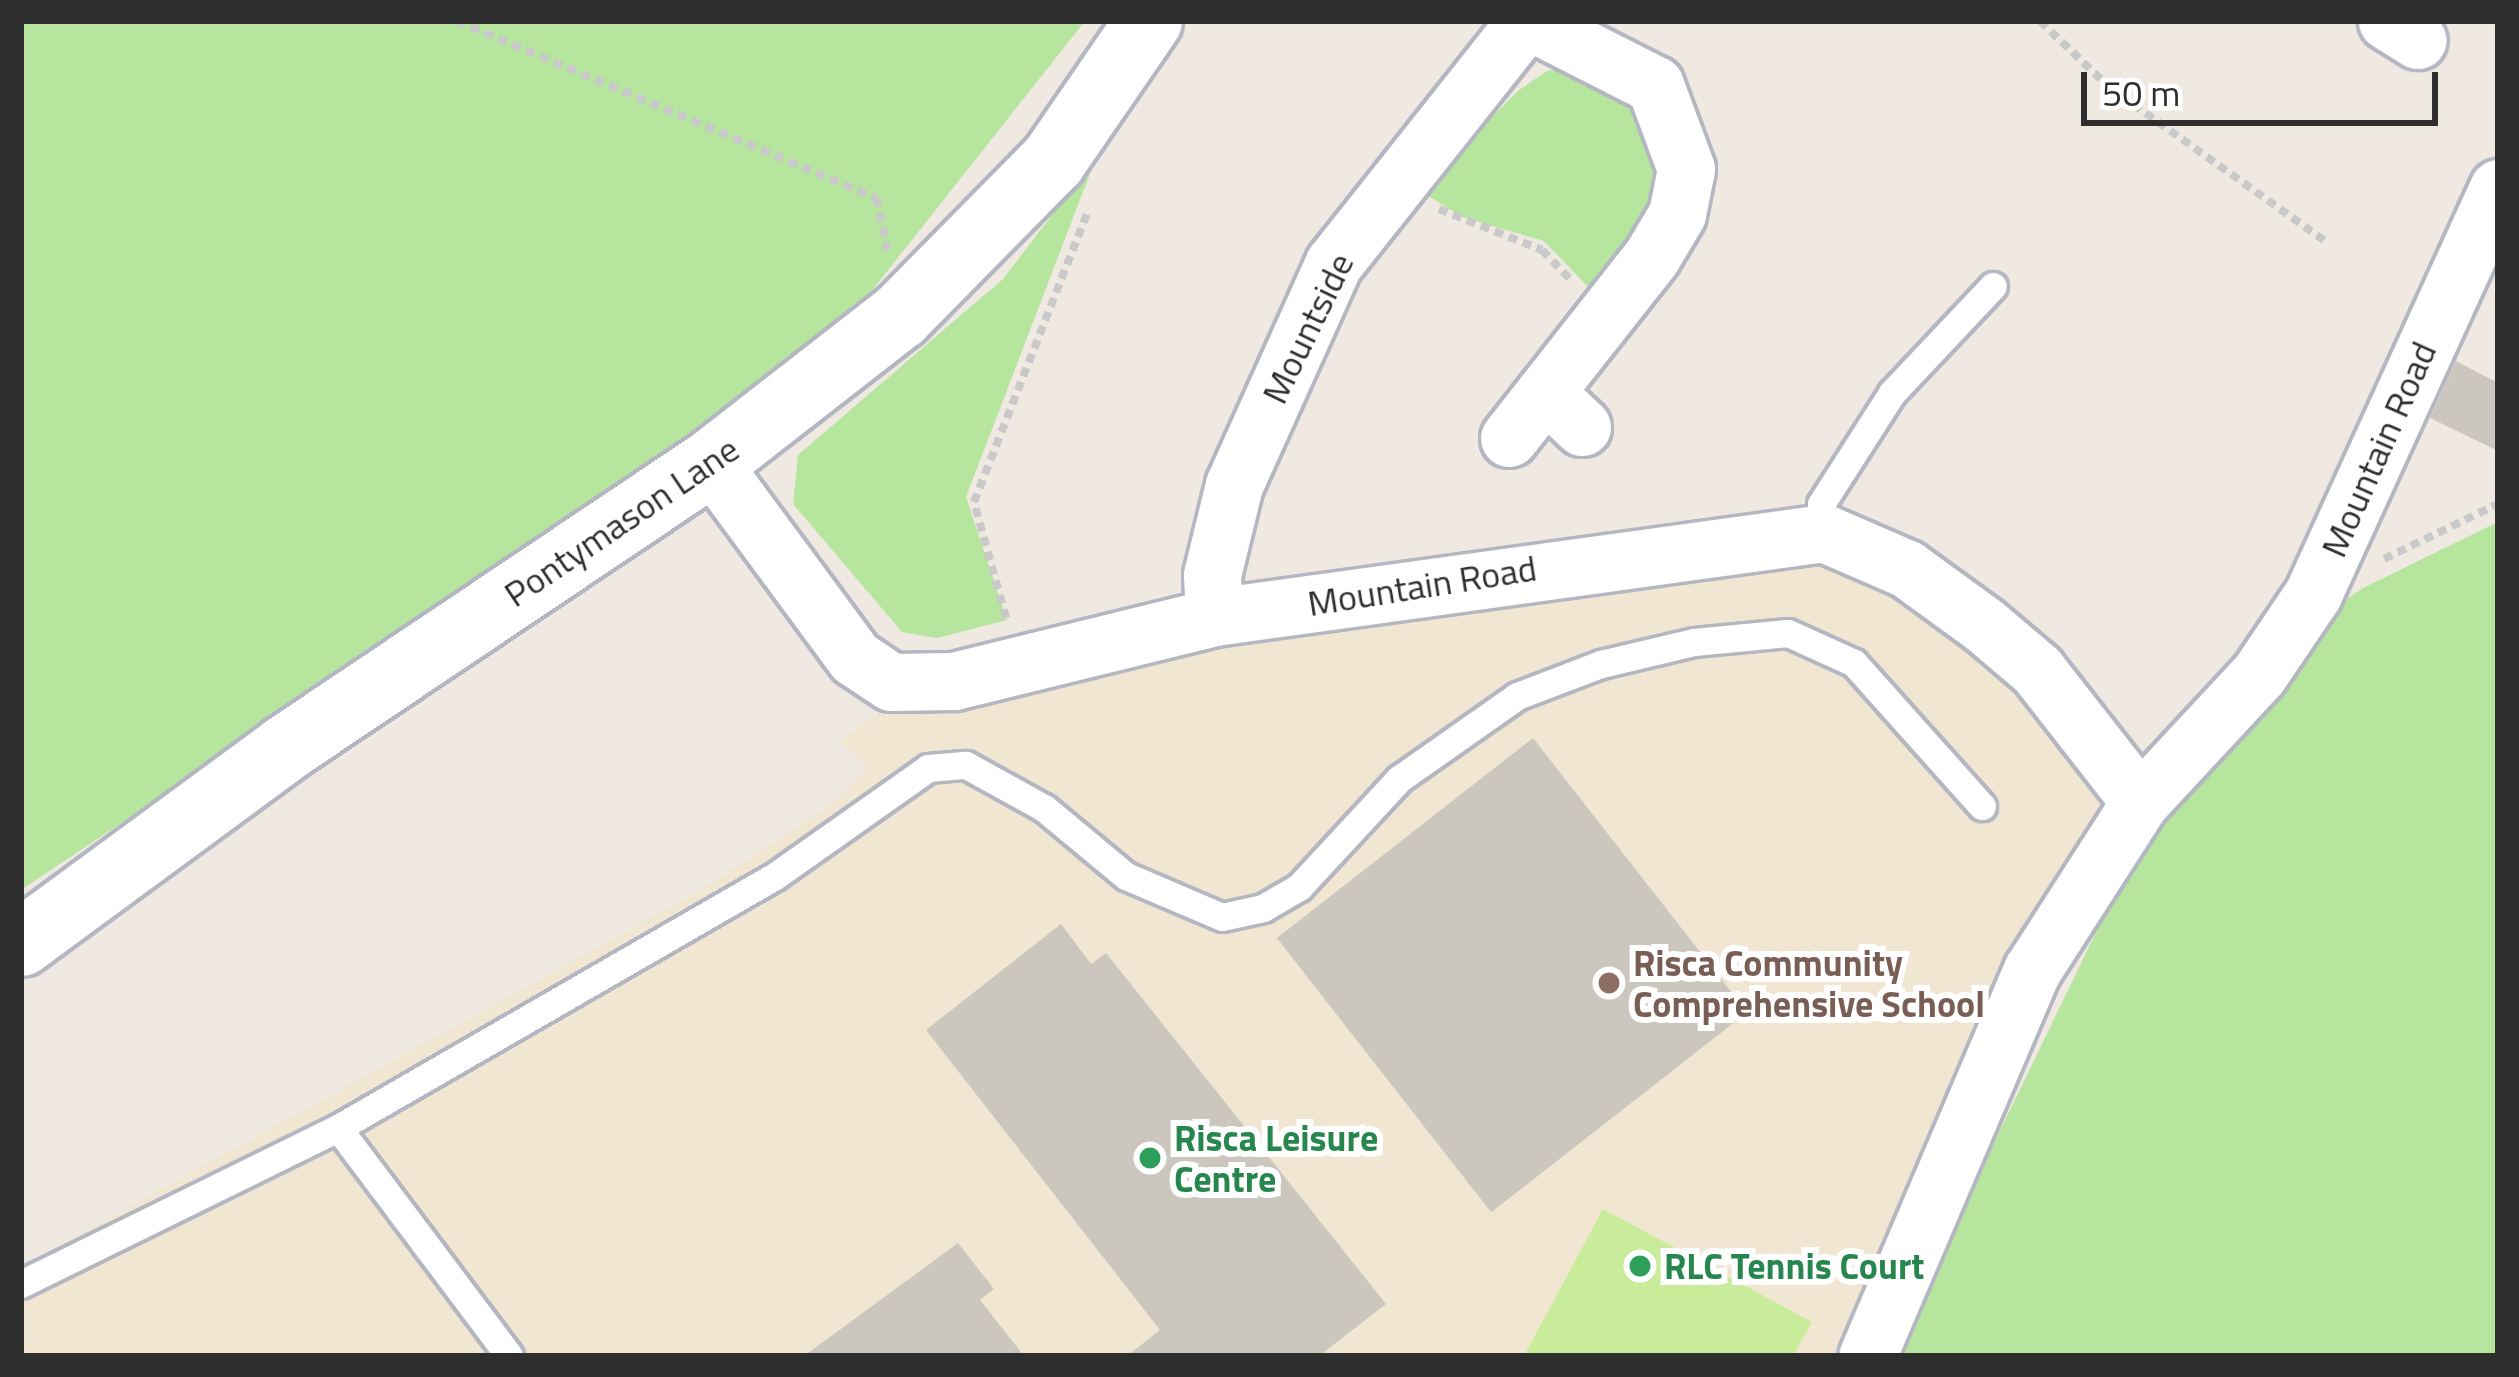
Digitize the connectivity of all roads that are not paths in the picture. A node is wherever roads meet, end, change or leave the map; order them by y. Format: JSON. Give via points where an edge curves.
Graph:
{"nodes":[{"id":1,"x":1149,"y":21,"type":"edge"},
{"id":2,"x":1528,"y":21,"type":"edge"},
{"id":3,"x":2498,"y":188,"type":"edge"},
{"id":4,"x":1993,"y":286,"type":"dead end"},
{"id":5,"x":1509,"y":438,"type":"dead end"},
{"id":6,"x":711,"y":463,"type":"junction"},
{"id":7,"x":1824,"y":533,"type":"junction"},
{"id":8,"x":1214,"y":617,"type":"junction"},
{"id":9,"x":2140,"y":802,"type":"junction"},
{"id":10,"x":1982,"y":806,"type":"dead end"},
{"id":11,"x":21,"y":943,"type":"edge"},
{"id":12,"x":338,"y":1128,"type":"junction"},
{"id":13,"x":21,"y":1284,"type":"edge"},
{"id":14,"x":509,"y":1356,"type":"edge"},
{"id":15,"x":1867,"y":1356,"type":"edge"}],
"edges":[{"from":1,"to":6,"type":"street","name":"Pontymason Lane","via":[[1053,161],[900,316]]},
{"from":2,"to":5,"type":"street","name":"Mountside","via":[[1655,85],[1686,169],[1677,214],[1605,316],[1564,410]]},
{"from":2,"to":8,"type":"street","name":"Mountside","via":[[1334,263],[1234,484],[1212,575]]},
{"from":3,"to":9,"type":"street","name":"Mountain Road","via":[[2313,594],[2260,674]]},
{"from":4,"to":7,"type":"lane","via":[[1892,393],[1821,504]]},
{"from":6,"to":8,"type":"street","name":"Mountain Road","via":[[855,658],[891,682],[954,681]]},
{"from":6,"to":11,"type":"street","name":"Pontymason Lane","via":[[286,748]]},
{"from":7,"to":8,"type":"street","name":"Mountain Road"},
{"from":7,"to":9,"type":"street","via":[[1907,569],[2037,670]]},
{"from":9,"to":15,"type":"street","name":"Mountain Road","via":[[2032,970]]},
{"from":10,"to":12,"type":"lane","via":[[1854,663],[1788,633],[1694,642],[1516,696],[1399,779],[1299,887],[1263,908],[1222,917],[1126,876],[1044,808],[966,765],[928,768],[775,876]]},
{"from":12,"to":13,"type":"lane"},
{"from":12,"to":14,"type":"lane"}]}
